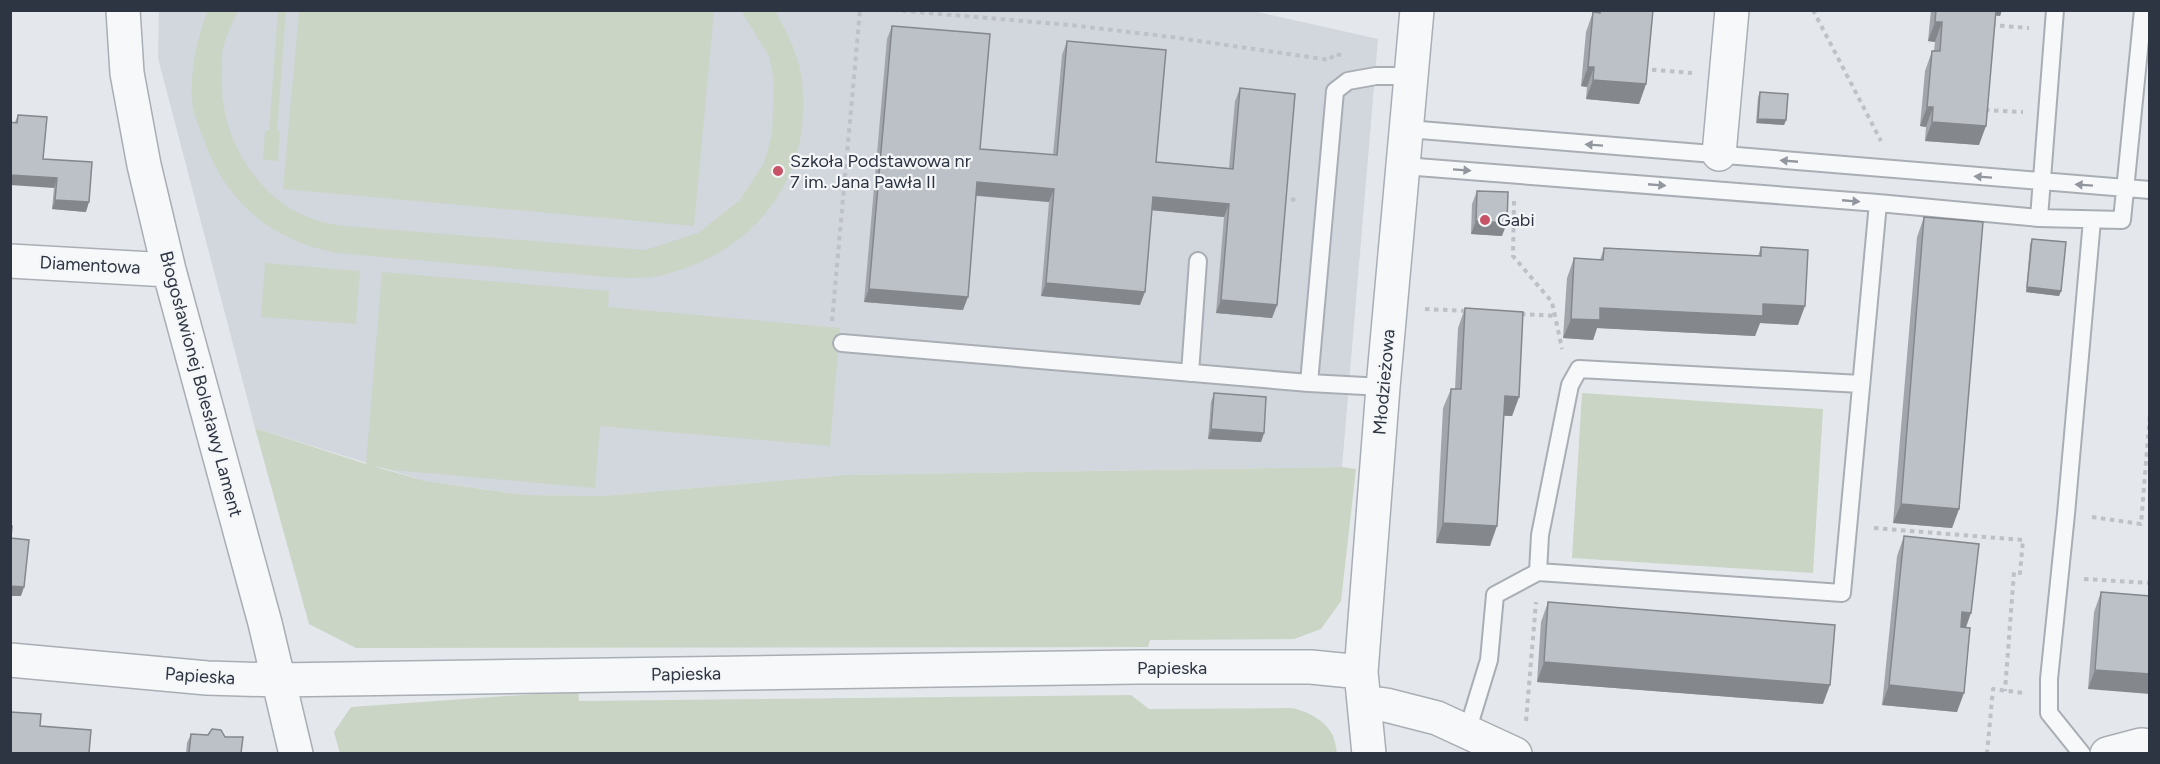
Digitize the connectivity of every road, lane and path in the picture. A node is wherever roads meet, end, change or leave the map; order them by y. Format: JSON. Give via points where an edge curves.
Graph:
{"nodes":[{"id":1,"x":123,"y":10,"type":"edge"},
{"id":2,"x":860,"y":10,"type":"edge"},
{"id":3,"x":893,"y":10,"type":"edge"},
{"id":4,"x":1417,"y":10,"type":"edge"},
{"id":5,"x":1732,"y":10,"type":"edge"},
{"id":6,"x":1813,"y":10,"type":"edge"},
{"id":7,"x":2055,"y":10,"type":"edge"},
{"id":8,"x":2143,"y":10,"type":"edge"},
{"id":9,"x":1989,"y":25,"type":"edge"},
{"id":10,"x":2054,"y":30,"type":"junction"},
{"id":11,"x":1345,"y":55,"type":"dead end"},
{"id":12,"x":1642,"y":69,"type":"edge"},
{"id":13,"x":1725,"y":75,"type":"junction"},
{"id":14,"x":1411,"y":76,"type":"junction"},
{"id":15,"x":1982,"y":110,"type":"edge"},
{"id":16,"x":2047,"y":113,"type":"junction"},
{"id":17,"x":1408,"y":129,"type":"junction"},
{"id":18,"x":1719,"y":154,"type":"junction"},
{"id":19,"x":1404,"y":166,"type":"junction"},
{"id":20,"x":1884,"y":169,"type":"junction"},
{"id":21,"x":1507,"y":173,"type":"junction"},
{"id":22,"x":2042,"y":181,"type":"junction"},
{"id":23,"x":2127,"y":188,"type":"junction"},
{"id":24,"x":2150,"y":190,"type":"edge"},
{"id":25,"x":1282,"y":199,"type":"edge"},
{"id":26,"x":1308,"y":201,"type":"dead end"},
{"id":27,"x":1878,"y":203,"type":"junction"},
{"id":28,"x":2039,"y":218,"type":"junction"},
{"id":29,"x":2092,"y":220,"type":"junction"},
{"id":30,"x":10,"y":261,"type":"edge"},
{"id":31,"x":1198,"y":261,"type":"dead end"},
{"id":32,"x":169,"y":270,"type":"junction"},
{"id":33,"x":1391,"y":307,"type":"junction"},
{"id":34,"x":1477,"y":312,"type":"edge"},
{"id":35,"x":1510,"y":313,"type":"edge"},
{"id":36,"x":1555,"y":316,"type":"junction"},
{"id":37,"x":842,"y":343,"type":"joint"},
{"id":38,"x":1579,"y":369,"type":"junction"},
{"id":39,"x":1190,"y":373,"type":"junction"},
{"id":40,"x":1309,"y":383,"type":"junction"},
{"id":41,"x":1861,"y":384,"type":"junction"},
{"id":42,"x":1383,"y":387,"type":"junction"},
{"id":43,"x":2150,"y":413,"type":"edge"},
{"id":44,"x":2066,"y":514,"type":"junction"},
{"id":45,"x":1870,"y":528,"type":"dead end"},
{"id":46,"x":1538,"y":572,"type":"junction"},
{"id":47,"x":2079,"y":578,"type":"dead end"},
{"id":48,"x":2150,"y":584,"type":"edge"},
{"id":49,"x":10,"y":660,"type":"edge"},
{"id":50,"x":277,"y":680,"type":"junction"},
{"id":51,"x":1363,"y":687,"type":"junction"},
{"id":52,"x":2005,"y":691,"type":"junction"},
{"id":53,"x":2031,"y":696,"type":"dead end"},
{"id":54,"x":1467,"y":732,"type":"junction"},
{"id":55,"x":1520,"y":742,"type":"edge"},
{"id":56,"x":2150,"y":746,"type":"edge"},
{"id":57,"x":296,"y":753,"type":"edge"},
{"id":58,"x":1369,"y":753,"type":"edge"},
{"id":59,"x":1987,"y":753,"type":"edge"},
{"id":60,"x":2082,"y":753,"type":"edge"},
{"id":61,"x":2107,"y":753,"type":"edge"}],
"edges":[{"from":1,"to":32,"type":"street","name":"Błogosławionej Bolesławy Lament","via":[[127,72]]},
{"from":2,"to":37,"type":"path","via":[[832,324]]},
{"from":3,"to":11,"type":"path","via":[[1070,25],[1330,60],[1334,54]]},
{"from":4,"to":14,"type":"street","name":"Młodzieżowa"},
{"from":5,"to":13,"type":"street"},
{"from":6,"to":20,"type":"path","via":[[1887,153]]},
{"from":7,"to":10,"type":"lane"},
{"from":8,"to":23,"type":"lane"},
{"from":9,"to":10,"type":"path"},
{"from":10,"to":16,"type":"lane"},
{"from":12,"to":13,"type":"path"},
{"from":13,"to":18,"type":"street"},
{"from":14,"to":17,"type":"street","name":"Młodzieżowa"},
{"from":14,"to":40,"type":"lane","via":[[1348,81],[1335,91]]},
{"from":15,"to":16,"type":"path"},
{"from":16,"to":22,"type":"lane"},
{"from":18,"to":17,"type":"lane","one_way":true},
{"from":17,"to":19,"type":"street","name":"Młodzieżowa"},
{"from":20,"to":18,"type":"lane","one_way":true},
{"from":19,"to":21,"type":"lane","one_way":true},
{"from":19,"to":33,"type":"street","name":"Młodzieżowa"},
{"from":22,"to":20,"type":"lane","one_way":true},
{"from":21,"to":27,"type":"lane","one_way":true},
{"from":21,"to":36,"type":"path","via":[[1507,188],[1514,201],[1513,256],[1552,302]]},
{"from":23,"to":22,"type":"lane","one_way":true},
{"from":22,"to":28,"type":"lane"},
{"from":23,"to":24,"type":"lane"},
{"from":23,"to":29,"type":"lane","via":[[2122,220]]},
{"from":25,"to":26,"type":"path"},
{"from":27,"to":28,"type":"lane"},
{"from":27,"to":41,"type":"lane"},
{"from":28,"to":29,"type":"lane"},
{"from":29,"to":44,"type":"lane"},
{"from":30,"to":32,"type":"street","name":"Diamentowa"},
{"from":31,"to":39,"type":"lane"},
{"from":32,"to":50,"type":"street","name":"Błogosławionej Bolesławy Lament"},
{"from":33,"to":34,"type":"path"},
{"from":33,"to":42,"type":"street","name":"Młodzieżowa"},
{"from":35,"to":36,"type":"path"},
{"from":36,"to":38,"type":"path","via":[[1562,361]]},
{"from":37,"to":39,"type":"lane"},
{"from":38,"to":41,"type":"lane"},
{"from":38,"to":46,"type":"lane","via":[[1570,385],[1540,535]]},
{"from":39,"to":40,"type":"lane"},
{"from":40,"to":42,"type":"lane"},
{"from":41,"to":46,"type":"lane","via":[[1842,593]]},
{"from":42,"to":51,"type":"street","name":"Młodzieżowa"},
{"from":43,"to":44,"type":"path","via":[[2141,524]]},
{"from":44,"to":60,"type":"lane","via":[[2049,713]]},
{"from":45,"to":52,"type":"path","via":[[2023,540],[2020,573],[2014,572]]},
{"from":46,"to":54,"type":"lane","via":[[1495,595],[1489,660]]},
{"from":46,"to":55,"type":"path"},
{"from":47,"to":48,"type":"path"},
{"from":49,"to":50,"type":"street","name":"Papieska","via":[[207,678]]},
{"from":50,"to":51,"type":"street","name":"Papieska","via":[[1136,667],[1318,668]]},
{"from":50,"to":57,"type":"street","name":"Błogosławionej Bolesławy Lament"},
{"from":51,"to":54,"type":"street","name":"Papieska","via":[[1386,705],[1437,717]]},
{"from":51,"to":58,"type":"street","name":"Młodzieżowa"},
{"from":52,"to":53,"type":"path"},
{"from":52,"to":59,"type":"path","via":[[1994,689]]},
{"from":54,"to":55,"type":"street","name":"Papieska"},
{"from":56,"to":61,"type":"street"}]}
